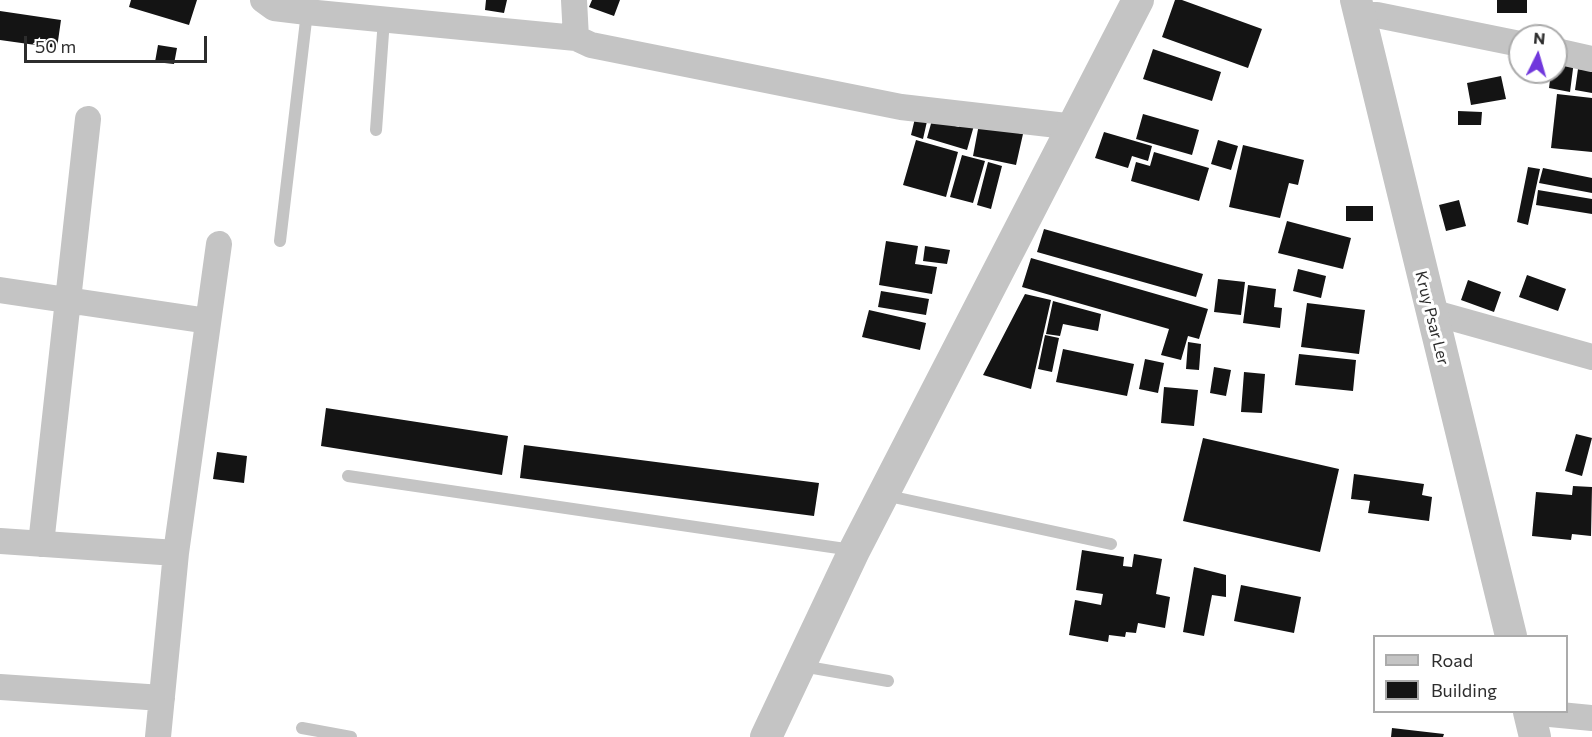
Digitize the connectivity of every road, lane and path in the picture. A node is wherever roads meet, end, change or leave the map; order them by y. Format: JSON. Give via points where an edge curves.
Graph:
{"nodes":[{"id":1,"x":263,"y":0,"type":"edge"},
{"id":2,"x":574,"y":0,"type":"edge"},
{"id":3,"x":1138,"y":0,"type":"edge"},
{"id":4,"x":1358,"y":8,"type":"edge"},
{"id":5,"x":307,"y":12,"type":"junction"},
{"id":6,"x":384,"y":19,"type":"junction"},
{"id":7,"x":576,"y":38,"type":"junction"},
{"id":8,"x":1508,"y":42,"type":"edge"},
{"id":9,"x":1568,"y":54,"type":"edge"},
{"id":10,"x":1592,"y":59,"type":"edge"},
{"id":11,"x":88,"y":119,"type":"dead end"},
{"id":12,"x":1075,"y":127,"type":"junction"},
{"id":13,"x":376,"y":130,"type":"dead end"},
{"id":14,"x":280,"y":241,"type":"dead end"},
{"id":15,"x":219,"y":244,"type":"dead end"},
{"id":16,"x":0,"y":290,"type":"edge"},
{"id":17,"x":68,"y":301,"type":"junction"},
{"id":18,"x":1431,"y":312,"type":"junction"},
{"id":19,"x":208,"y":321,"type":"junction"},
{"id":20,"x":1592,"y":357,"type":"edge"},
{"id":21,"x":348,"y":476,"type":"dead end"},
{"id":22,"x":883,"y":495,"type":"junction"},
{"id":23,"x":0,"y":541,"type":"edge"},
{"id":24,"x":41,"y":544,"type":"junction"},
{"id":25,"x":1111,"y":544,"type":"dead end"},
{"id":26,"x":854,"y":551,"type":"junction"},
{"id":27,"x":176,"y":553,"type":"junction"},
{"id":28,"x":1510,"y":635,"type":"edge"},
{"id":29,"x":801,"y":666,"type":"junction"},
{"id":30,"x":888,"y":681,"type":"dead end"},
{"id":31,"x":0,"y":687,"type":"edge"},
{"id":32,"x":162,"y":698,"type":"junction"},
{"id":33,"x":1529,"y":713,"type":"edge"},
{"id":34,"x":1540,"y":713,"type":"edge"},
{"id":35,"x":1592,"y":718,"type":"edge"},
{"id":36,"x":302,"y":728,"type":"dead end"},
{"id":37,"x":158,"y":737,"type":"edge"},
{"id":38,"x":351,"y":737,"type":"edge"},
{"id":39,"x":766,"y":737,"type":"edge"},
{"id":40,"x":1535,"y":737,"type":"edge"}],
"edges":[{"from":1,"to":5,"type":"street","via":[[274,8]]},
{"from":2,"to":7,"type":"street"},
{"from":3,"to":12,"type":"street"},
{"from":4,"to":8,"type":"street"},
{"from":4,"to":18,"type":"street","name":"Kruy Psar Ler"},
{"from":5,"to":6,"type":"street"},
{"from":5,"to":14,"type":"lane"},
{"from":6,"to":7,"type":"street"},
{"from":6,"to":13,"type":"lane"},
{"from":7,"to":12,"type":"street","via":[[591,45],[901,107]]},
{"from":9,"to":10,"type":"street"},
{"from":11,"to":17,"type":"street"},
{"from":12,"to":22,"type":"street"},
{"from":15,"to":19,"type":"street"},
{"from":16,"to":17,"type":"street"},
{"from":17,"to":19,"type":"street"},
{"from":17,"to":24,"type":"street"},
{"from":18,"to":20,"type":"street"},
{"from":18,"to":28,"type":"street","name":"Kruy Psar Ler"},
{"from":19,"to":27,"type":"street"},
{"from":21,"to":26,"type":"lane"},
{"from":22,"to":25,"type":"lane"},
{"from":22,"to":26,"type":"street"},
{"from":23,"to":24,"type":"street"},
{"from":24,"to":27,"type":"street"},
{"from":26,"to":29,"type":"street"},
{"from":27,"to":32,"type":"street"},
{"from":29,"to":30,"type":"lane"},
{"from":29,"to":39,"type":"street"},
{"from":31,"to":32,"type":"street"},
{"from":32,"to":37,"type":"street"},
{"from":33,"to":40,"type":"street"},
{"from":34,"to":35,"type":"street"},
{"from":36,"to":38,"type":"lane"}]}
